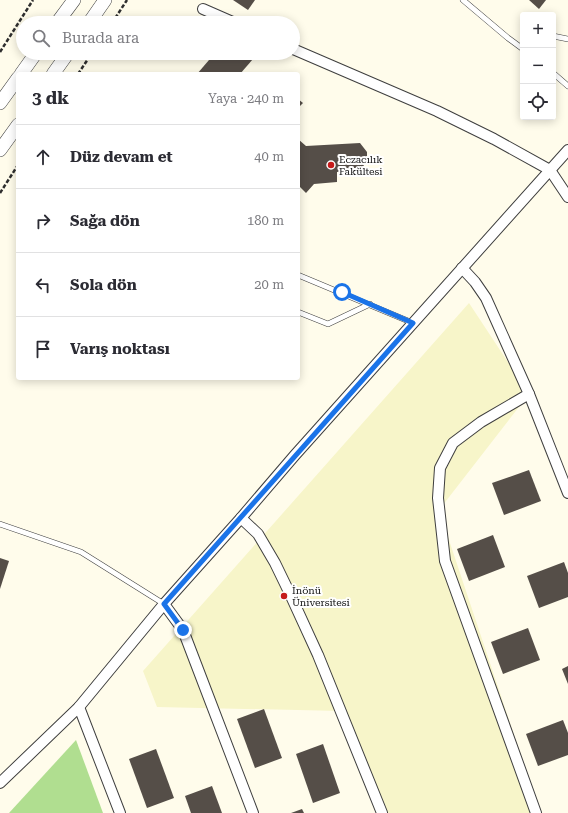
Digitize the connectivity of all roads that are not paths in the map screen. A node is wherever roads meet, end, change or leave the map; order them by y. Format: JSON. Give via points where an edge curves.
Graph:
{"nodes":[{"id":1,"x":74,"y":0,"type":"edge"},
{"id":2,"x":105,"y":0,"type":"edge"},
{"id":3,"x":463,"y":0,"type":"edge"},
{"id":4,"x":203,"y":9,"type":"dead end"},
{"id":5,"x":62,"y":16,"type":"edge"},
{"id":6,"x":94,"y":16,"type":"edge"},
{"id":7,"x":219,"y":16,"type":"edge"},
{"id":8,"x":556,"y":37,"type":"edge"},
{"id":9,"x":568,"y":39,"type":"edge"},
{"id":10,"x":520,"y":46,"type":"edge"},
{"id":11,"x":300,"y":51,"type":"edge"},
{"id":12,"x":31,"y":60,"type":"edge"},
{"id":13,"x":63,"y":60,"type":"edge"},
{"id":14,"x":22,"y":72,"type":"edge"},
{"id":15,"x":55,"y":72,"type":"edge"},
{"id":16,"x":556,"y":76,"type":"edge"},
{"id":17,"x":16,"y":81,"type":"edge"},
{"id":18,"x":568,"y":86,"type":"edge"},
{"id":19,"x":0,"y":103,"type":"edge"},
{"id":20,"x":16,"y":128,"type":"edge"},
{"id":21,"x":0,"y":150,"type":"edge"},
{"id":22,"x":568,"y":150,"type":"edge"},
{"id":23,"x":550,"y":170,"type":"junction"},
{"id":24,"x":568,"y":197,"type":"edge"},
{"id":25,"x":462,"y":268,"type":"junction"},
{"id":26,"x":300,"y":276,"type":"edge"},
{"id":27,"x":370,"y":304,"type":"junction"},
{"id":28,"x":300,"y":313,"type":"edge"},
{"id":29,"x":413,"y":323,"type":"junction"},
{"id":30,"x":529,"y":394,"type":"junction"},
{"id":31,"x":568,"y":493,"type":"edge"},
{"id":32,"x":241,"y":518,"type":"junction"},
{"id":33,"x":0,"y":524,"type":"edge"},
{"id":34,"x":164,"y":604,"type":"junction"},
{"id":35,"x":79,"y":707,"type":"junction"},
{"id":36,"x":0,"y":783,"type":"edge"},
{"id":37,"x":120,"y":813,"type":"edge"},
{"id":38,"x":253,"y":813,"type":"edge"},
{"id":39,"x":382,"y":813,"type":"edge"},
{"id":40,"x":536,"y":813,"type":"edge"}],
"edges":[{"from":1,"to":5,"type":"street"},
{"from":2,"to":6,"type":"street"},
{"from":3,"to":10,"type":"lane"},
{"from":4,"to":7,"type":"street"},
{"from":8,"to":9,"type":"lane"},
{"from":11,"to":23,"type":"street","via":[[437,111]]},
{"from":12,"to":14,"type":"street"},
{"from":13,"to":15,"type":"street"},
{"from":16,"to":18,"type":"lane"},
{"from":17,"to":19,"type":"street"},
{"from":20,"to":21,"type":"street"},
{"from":22,"to":23,"type":"street"},
{"from":23,"to":24,"type":"street"},
{"from":23,"to":25,"type":"street"},
{"from":25,"to":29,"type":"street"},
{"from":25,"to":30,"type":"street","via":[[486,298]]},
{"from":26,"to":27,"type":"lane"},
{"from":27,"to":28,"type":"lane","via":[[328,324]]},
{"from":27,"to":29,"type":"lane"},
{"from":29,"to":32,"type":"street"},
{"from":30,"to":31,"type":"street"},
{"from":30,"to":40,"type":"street","via":[[481,422],[453,443],[440,468],[438,498],[444,560]]},
{"from":32,"to":34,"type":"street"},
{"from":32,"to":39,"type":"street","via":[[258,534],[290,594],[318,655]]},
{"from":33,"to":34,"type":"lane","via":[[81,552]]},
{"from":34,"to":35,"type":"street"},
{"from":34,"to":38,"type":"street","via":[[183,630]]},
{"from":35,"to":36,"type":"street"},
{"from":35,"to":37,"type":"street"}]}
